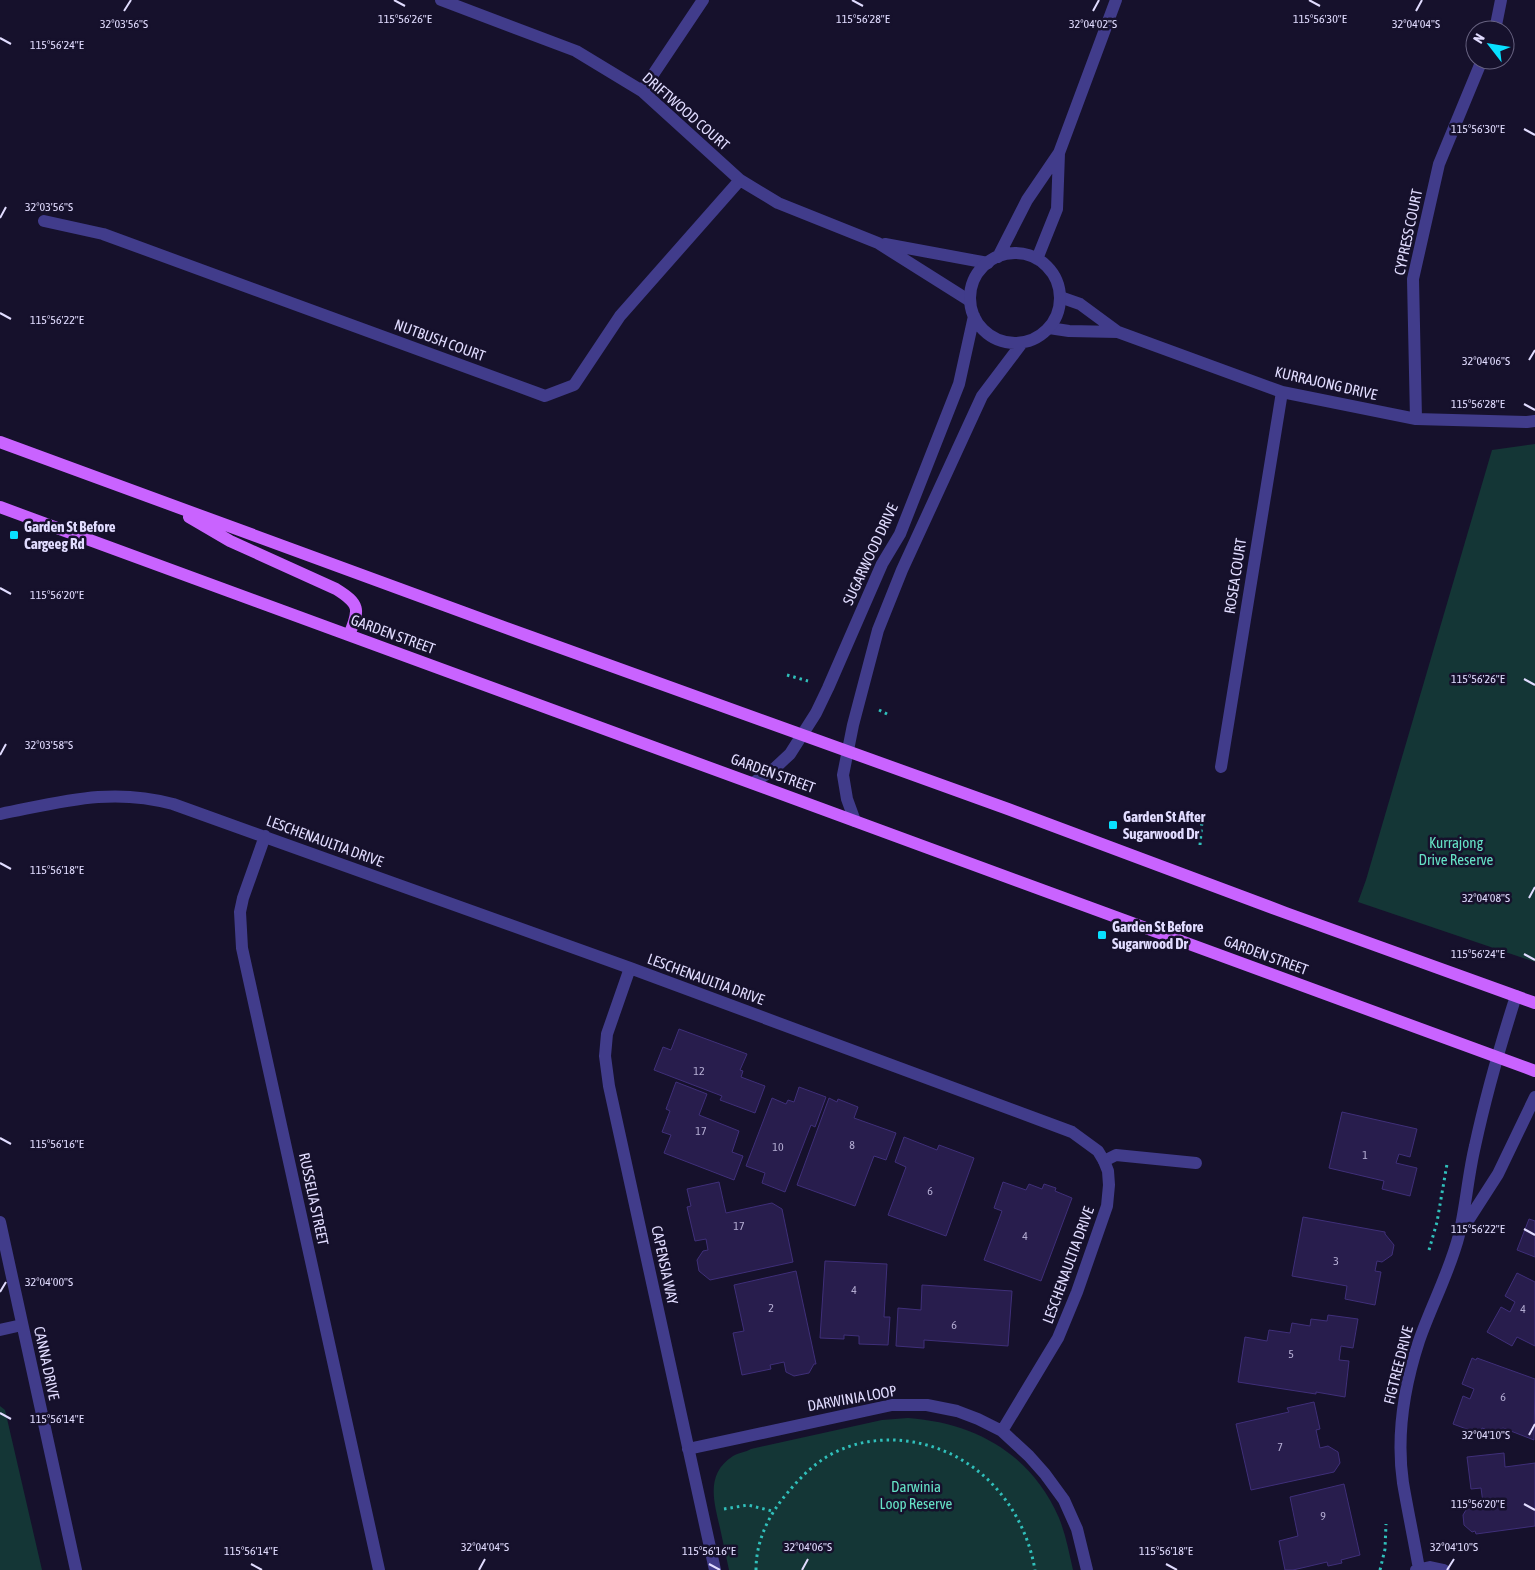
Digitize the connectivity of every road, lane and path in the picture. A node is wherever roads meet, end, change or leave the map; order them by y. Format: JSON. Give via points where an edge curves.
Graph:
{"nodes":[{"id":1,"x":441,"y":0,"type":"edge"},
{"id":2,"x":703,"y":0,"type":"edge"},
{"id":3,"x":1116,"y":0,"type":"edge"},
{"id":4,"x":1501,"y":0,"type":"edge"},
{"id":5,"x":1497,"y":20,"type":"edge"},
{"id":6,"x":1478,"y":70,"type":"edge"},
{"id":7,"x":642,"y":91,"type":"junction"},
{"id":8,"x":1059,"y":153,"type":"junction"},
{"id":9,"x":740,"y":180,"type":"junction"},
{"id":10,"x":44,"y":221,"type":"dead end"},
{"id":11,"x":878,"y":243,"type":"junction"},
{"id":12,"x":1037,"y":259,"type":"junction"},
{"id":13,"x":993,"y":260,"type":"junction"},
{"id":14,"x":1060,"y":297,"type":"junction"},
{"id":15,"x":970,"y":301,"type":"junction"},
{"id":16,"x":974,"y":316,"type":"junction"},
{"id":17,"x":1049,"y":328,"type":"junction"},
{"id":18,"x":1118,"y":332,"type":"junction"},
{"id":19,"x":1022,"y":343,"type":"junction"},
{"id":20,"x":1282,"y":392,"type":"junction"},
{"id":21,"x":1416,"y":419,"type":"junction"},
{"id":22,"x":1535,"y":421,"type":"edge"},
{"id":23,"x":0,"y":442,"type":"edge"},
{"id":24,"x":166,"y":503,"type":"junction"},
{"id":25,"x":0,"y":507,"type":"edge"},
{"id":26,"x":349,"y":635,"type":"junction"},
{"id":27,"x":802,"y":736,"type":"junction"},
{"id":28,"x":847,"y":752,"type":"junction"},
{"id":29,"x":1221,"y":767,"type":"dead end"},
{"id":30,"x":753,"y":783,"type":"junction"},
{"id":31,"x":0,"y":814,"type":"edge"},
{"id":32,"x":855,"y":821,"type":"junction"},
{"id":33,"x":1202,"y":821,"type":"dead end"},
{"id":34,"x":265,"y":836,"type":"junction"},
{"id":35,"x":1200,"y":845,"type":"dead end"},
{"id":36,"x":630,"y":968,"type":"junction"},
{"id":37,"x":1516,"y":996,"type":"junction"},
{"id":38,"x":1535,"y":1003,"type":"edge"},
{"id":39,"x":1496,"y":1057,"type":"junction"},
{"id":40,"x":1535,"y":1071,"type":"edge"},
{"id":41,"x":1535,"y":1097,"type":"edge"},
{"id":42,"x":1104,"y":1160,"type":"junction"},
{"id":43,"x":1196,"y":1163,"type":"dead end"},
{"id":44,"x":0,"y":1222,"type":"edge"},
{"id":45,"x":1459,"y":1235,"type":"junction"},
{"id":46,"x":22,"y":1325,"type":"junction"},
{"id":47,"x":0,"y":1330,"type":"edge"},
{"id":48,"x":1002,"y":1431,"type":"junction"},
{"id":49,"x":688,"y":1449,"type":"junction"},
{"id":50,"x":719,"y":1510,"type":"dead end"},
{"id":51,"x":772,"y":1512,"type":"junction"},
{"id":52,"x":1418,"y":1569,"type":"edge"},
{"id":53,"x":76,"y":1570,"type":"edge"},
{"id":54,"x":379,"y":1570,"type":"edge"},
{"id":55,"x":715,"y":1570,"type":"edge"},
{"id":56,"x":756,"y":1570,"type":"edge"},
{"id":57,"x":1035,"y":1570,"type":"edge"},
{"id":58,"x":1087,"y":1570,"type":"edge"},
{"id":59,"x":1444,"y":1570,"type":"edge"}],
"edges":[{"from":1,"to":7,"type":"street","name":"DRIFTWOOD COURT","via":[[576,51]]},
{"from":2,"to":7,"type":"street"},
{"from":3,"to":8,"type":"street"},
{"from":4,"to":5,"type":"street"},
{"from":6,"to":21,"type":"street","name":"CYPRESS COURT","via":[[1440,164],[1412,280]]},
{"from":7,"to":9,"type":"street","name":"DRIFTWOOD COURT"},
{"from":8,"to":12,"type":"street","via":[[1057,209]]},
{"from":8,"to":13,"type":"street","via":[[1027,200]]},
{"from":9,"to":10,"type":"street","name":"NUTBUSH COURT","via":[[620,316],[574,384],[545,396],[103,234]]},
{"from":9,"to":11,"type":"street","name":"DRIFTWOOD COURT","via":[[778,203]]},
{"from":11,"to":13,"type":"street","name":"DRIFTWOOD COURT"},
{"from":11,"to":15,"type":"street","name":"DRIFTWOOD COURT"},
{"from":12,"to":13,"type":"street","via":[[1012,253]]},
{"from":12,"to":14,"type":"street","via":[[1053,275]]},
{"from":13,"to":15,"type":"street","via":[[978,274]]},
{"from":14,"to":17,"type":"street","via":[[1055,319]]},
{"from":14,"to":18,"type":"street","name":"KURRAJONG DRIVE","via":[[1080,304]]},
{"from":15,"to":16,"type":"street"},
{"from":16,"to":19,"type":"street","via":[[994,338]]},
{"from":16,"to":27,"type":"street","name":"SUGARWOOD DRIVE","via":[[959,384],[900,534],[882,564],[828,688]]},
{"from":17,"to":18,"type":"street","name":"KURRAJONG DRIVE"},
{"from":17,"to":19,"type":"street"},
{"from":18,"to":20,"type":"street","name":"KURRAJONG DRIVE"},
{"from":19,"to":28,"type":"street","via":[[982,396],[902,570],[878,630]]},
{"from":20,"to":21,"type":"street","name":"KURRAJONG DRIVE"},
{"from":20,"to":29,"type":"street","name":"ROSEA COURT"},
{"from":21,"to":22,"type":"street","name":"KURRAJONG DRIVE"},
{"from":23,"to":24,"type":"main road"},
{"from":24,"to":26,"type":"main road","via":[[230,541],[347,596],[357,612]]},
{"from":24,"to":27,"type":"main road"},
{"from":25,"to":26,"type":"main road","name":"GARDEN STREET"},
{"from":26,"to":30,"type":"main road","name":"GARDEN STREET"},
{"from":27,"to":28,"type":"main road"},
{"from":27,"to":30,"type":"street","name":"SUGARWOOD DRIVE","via":[[790,754]]},
{"from":28,"to":32,"type":"street","via":[[843,775]]},
{"from":28,"to":37,"type":"main road"},
{"from":30,"to":32,"type":"main road","name":"GARDEN STREET"},
{"from":31,"to":34,"type":"street","name":"LESCHENAULTIA DRIVE","via":[[91,797],[127,796],[173,804]]},
{"from":32,"to":39,"type":"main road","name":"GARDEN STREET"},
{"from":33,"to":35,"type":"path"},
{"from":34,"to":36,"type":"street","name":"LESCHENAULTIA DRIVE"},
{"from":34,"to":54,"type":"street","name":"RUSSELIA STREET","via":[[240,912],[242,948]]},
{"from":36,"to":42,"type":"street","name":"LESCHENAULTIA DRIVE","via":[[1072,1132],[1098,1151]]},
{"from":36,"to":49,"type":"street","name":"CAPENSIA WAY","via":[[607,1034],[605,1056]]},
{"from":37,"to":38,"type":"main road"},
{"from":37,"to":39,"type":"street","name":"FIGTREE DRIVE"},
{"from":39,"to":40,"type":"main road","name":"GARDEN STREET"},
{"from":39,"to":45,"type":"street","name":"FIGTREE DRIVE","via":[[1475,1145]]},
{"from":41,"to":45,"type":"street","name":"FIGTREE DRIVE","via":[[1498,1174]]},
{"from":42,"to":43,"type":"street","via":[[1116,1155]]},
{"from":42,"to":48,"type":"street","name":"LESCHENAULTIA DRIVE","via":[[1109,1185],[1107,1206],[1077,1292],[1058,1338]]},
{"from":44,"to":46,"type":"street","name":"CANNA DRIVE"},
{"from":45,"to":52,"type":"street","name":"FIGTREE DRIVE","via":[[1419,1342],[1402,1414],[1403,1482]]},
{"from":46,"to":47,"type":"street"},
{"from":46,"to":53,"type":"street","name":"CANNA DRIVE"},
{"from":48,"to":49,"type":"street","name":"DARWINIA LOOP","via":[[957,1411],[927,1405],[892,1405]]},
{"from":48,"to":58,"type":"street","name":"DARWINIA LOOP","via":[[1029,1456],[1064,1500],[1077,1529]]},
{"from":49,"to":55,"type":"street","name":"CAPENSIA WAY"},
{"from":50,"to":51,"type":"path","via":[[748,1505]]},
{"from":51,"to":56,"type":"path","via":[[758,1548]]},
{"from":51,"to":57,"type":"path","via":[[798,1481],[828,1456],[882,1439],[922,1443],[958,1457],[998,1488],[1025,1533]]},
{"from":52,"to":59,"type":"street"}]}
